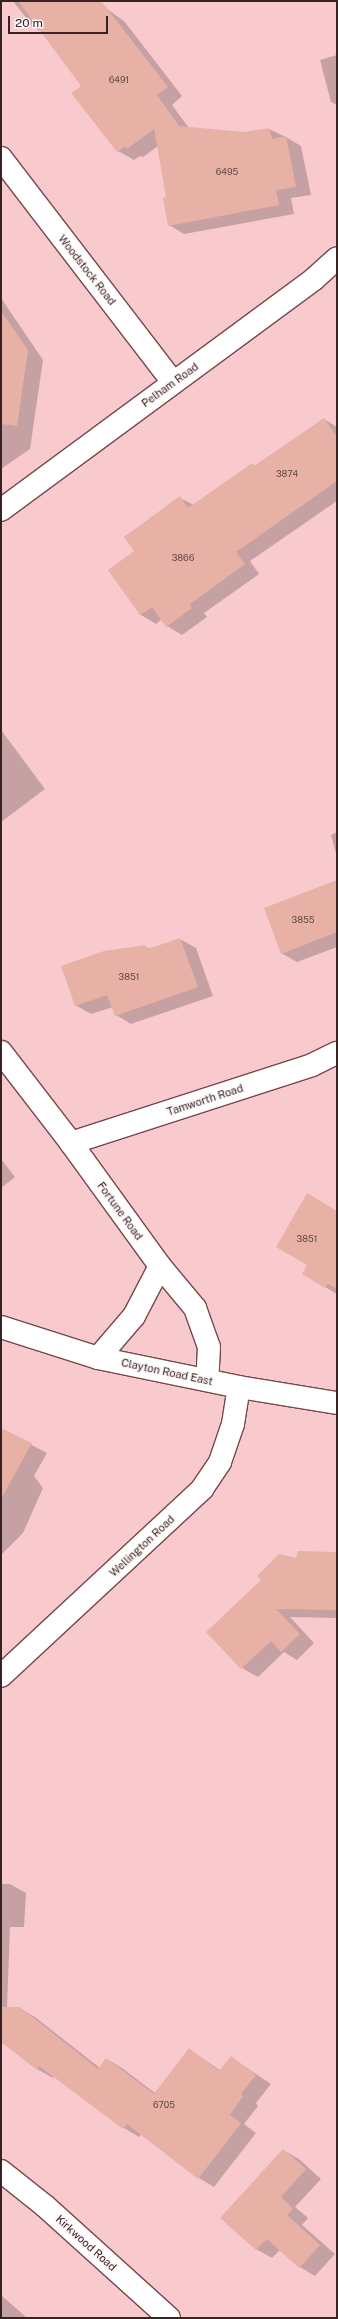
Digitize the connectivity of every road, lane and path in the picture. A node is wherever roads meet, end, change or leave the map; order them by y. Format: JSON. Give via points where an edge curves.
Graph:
{"nodes":[{"id":1,"x":1,"y":158,"type":"edge"},
{"id":2,"x":337,"y":258,"type":"edge"},
{"id":3,"x":173,"y":382,"type":"junction"},
{"id":4,"x":1,"y":510,"type":"edge"},
{"id":5,"x":1,"y":1052,"type":"edge"},
{"id":6,"x":337,"y":1053,"type":"edge"},
{"id":7,"x":71,"y":1143,"type":"junction"},
{"id":8,"x":160,"y":1266,"type":"junction"},
{"id":9,"x":1,"y":1327,"type":"edge"},
{"id":10,"x":98,"y":1358,"type":"junction"},
{"id":11,"x":207,"y":1380,"type":"junction"},
{"id":12,"x":239,"y":1387,"type":"junction"},
{"id":13,"x":337,"y":1404,"type":"edge"},
{"id":14,"x":1,"y":1676,"type":"edge"},
{"id":15,"x":1,"y":2171,"type":"edge"},
{"id":16,"x":169,"y":2318,"type":"edge"}],
"edges":[{"from":1,"to":3,"type":"street","name":"Woodstock Road"},
{"from":2,"to":3,"type":"street","name":"Pelham Road","via":[[314,279]]},
{"from":3,"to":4,"type":"street","name":"Pelham Road"},
{"from":5,"to":7,"type":"street","name":"Fortune Road"},
{"from":6,"to":7,"type":"street","name":"Tamworth Road","via":[[312,1065]]},
{"from":7,"to":8,"type":"street","name":"Fortune Road"},
{"from":8,"to":10,"type":"street","via":[[134,1316]]},
{"from":8,"to":11,"type":"street","name":"Fortune Road","via":[[195,1308],[209,1347]]},
{"from":9,"to":10,"type":"street","name":"Clayton Road East"},
{"from":10,"to":11,"type":"street","name":"Clayton Road East"},
{"from":11,"to":12,"type":"street","name":"Clayton Road East"},
{"from":12,"to":13,"type":"street","name":"Clayton Road East"},
{"from":12,"to":14,"type":"street","name":"Wellington Road","via":[[233,1424],[220,1462],[202,1489]]},
{"from":15,"to":16,"type":"street","name":"Kirkwood Road","via":[[45,2206]]}]}
